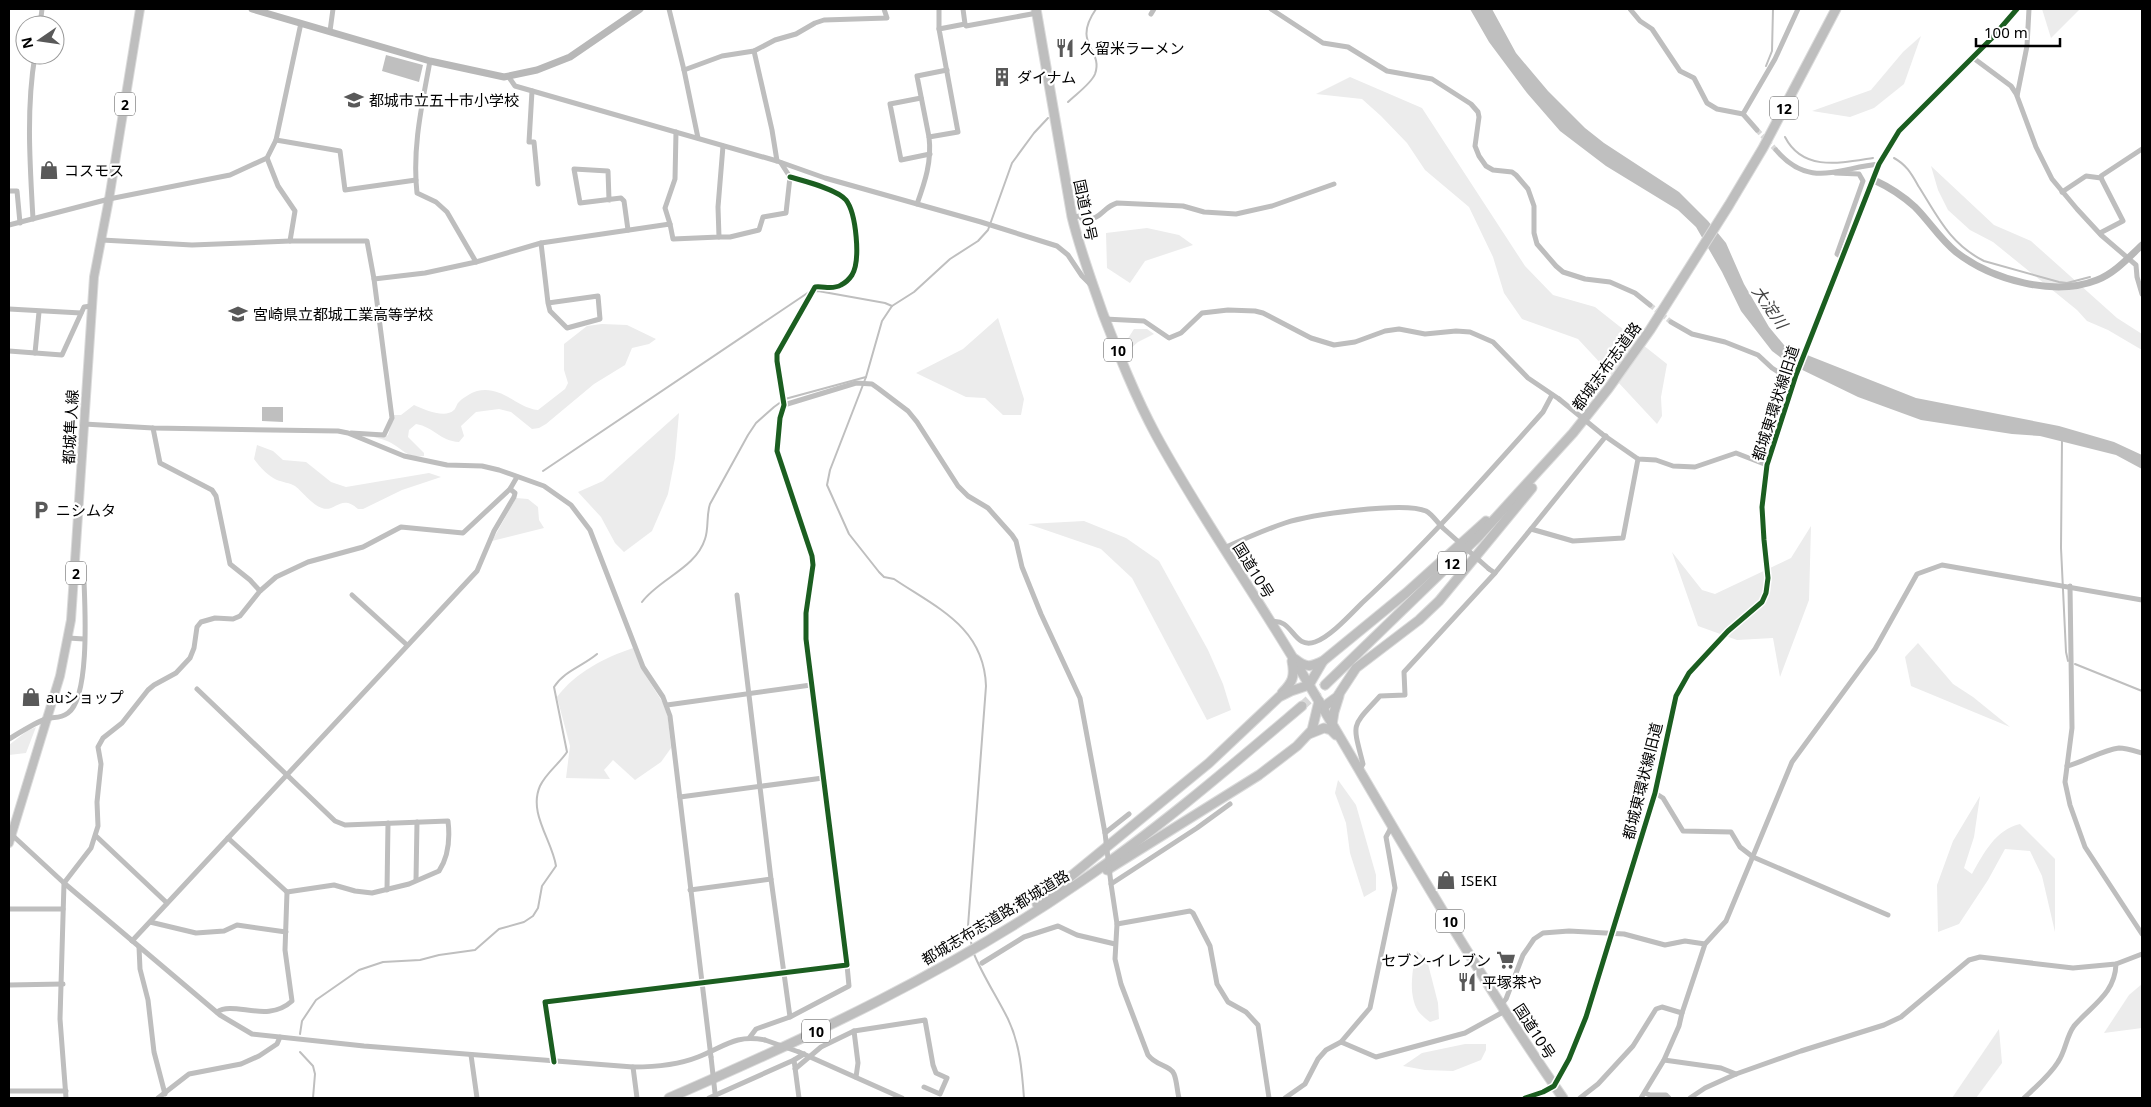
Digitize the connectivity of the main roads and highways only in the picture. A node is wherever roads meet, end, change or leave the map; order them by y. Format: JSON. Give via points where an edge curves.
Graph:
{"nodes":[{"id":1,"x":140,"y":9,"type":"edge"},
{"id":2,"x":1836,"y":9,"type":"edge"},
{"id":3,"x":1036,"y":11,"type":"edge"},
{"id":4,"x":1573,"y":434,"type":"junction"},
{"id":5,"x":1292,"y":656,"type":"junction"},
{"id":6,"x":1323,"y":661,"type":"junction"},
{"id":7,"x":1325,"y":685,"type":"tunnel mouth"},
{"id":8,"x":1309,"y":686,"type":"junction"},
{"id":9,"x":1343,"y":686,"type":"junction"},
{"id":10,"x":1279,"y":697,"type":"junction"},
{"id":11,"x":1321,"y":705,"type":"junction"},
{"id":12,"x":1302,"y":706,"type":"tunnel mouth"},
{"id":13,"x":1332,"y":726,"type":"junction"},
{"id":14,"x":1309,"y":734,"type":"junction"},
{"id":15,"x":1341,"y":741,"type":"junction"},
{"id":16,"x":10,"y":833,"type":"edge"},
{"id":17,"x":9,"y":843,"type":"edge"},
{"id":18,"x":1027,"y":917,"type":"junction"},
{"id":19,"x":993,"y":937,"type":"junction"},
{"id":20,"x":669,"y":1098,"type":"edge"},
{"id":21,"x":1563,"y":1098,"type":"edge"}],
"edges":[{"from":1,"to":16,"type":"main road","name":"都城隼人線","number":"2","via":[[110,199],[94,277],[75,576],[68,638],[60,676]]},
{"from":2,"to":4,"type":"highway","name":"都城志布志道路","number":"12","via":[[1763,148],[1729,205],[1608,389]]},
{"from":3,"to":5,"type":"highway","name":"国道10号","number":"10","via":[[1072,217],[1105,319],[1155,432]]},
{"from":4,"to":6,"type":"highway","via":[[1484,523]]},
{"from":4,"to":7,"type":"highway","name":"都城志布志道路","number":"12","via":[[1473,542]]},
{"from":4,"to":9,"type":"highway","via":[[1438,601],[1419,620],[1356,668]]},
{"from":5,"to":6,"type":"highway","via":[[1310,667]]},
{"from":5,"to":8,"type":"highway","name":"国道10号","number":"10"},
{"from":5,"to":10,"type":"highway","via":[[1293,682]]},
{"from":6,"to":8,"type":"highway"},
{"from":8,"to":10,"type":"highway"},
{"from":8,"to":11,"type":"highway","name":"国道10号","number":"10"},
{"from":9,"to":11,"type":"highway","via":[[1337,697]]},
{"from":9,"to":13,"type":"highway"},
{"from":10,"to":19,"type":"highway","via":[[1209,763]]},
{"from":11,"to":13,"type":"highway","name":"国道10号","number":"10"},
{"from":11,"to":14,"type":"highway"},
{"from":12,"to":18,"type":"highway","name":"都城志布志道路;都城道路","number":"10","via":[[1134,843]]},
{"from":13,"to":15,"type":"highway","name":"国道10号","number":"10"},
{"from":14,"to":15,"type":"highway","via":[[1324,728],[1331,730]]},
{"from":14,"to":18,"type":"highway","via":[[1260,775]]},
{"from":15,"to":21,"type":"highway","name":"国道10号","number":"10","via":[[1503,1008]]},
{"from":16,"to":17,"type":"main road","name":"都城隼人線","number":"2"},
{"from":18,"to":19,"type":"highway","name":"都城志布志道路;都城道路","number":"10"},
{"from":19,"to":20,"type":"highway","name":"都城志布志道路;都城道路","number":"10","via":[[800,1039]]}]}
